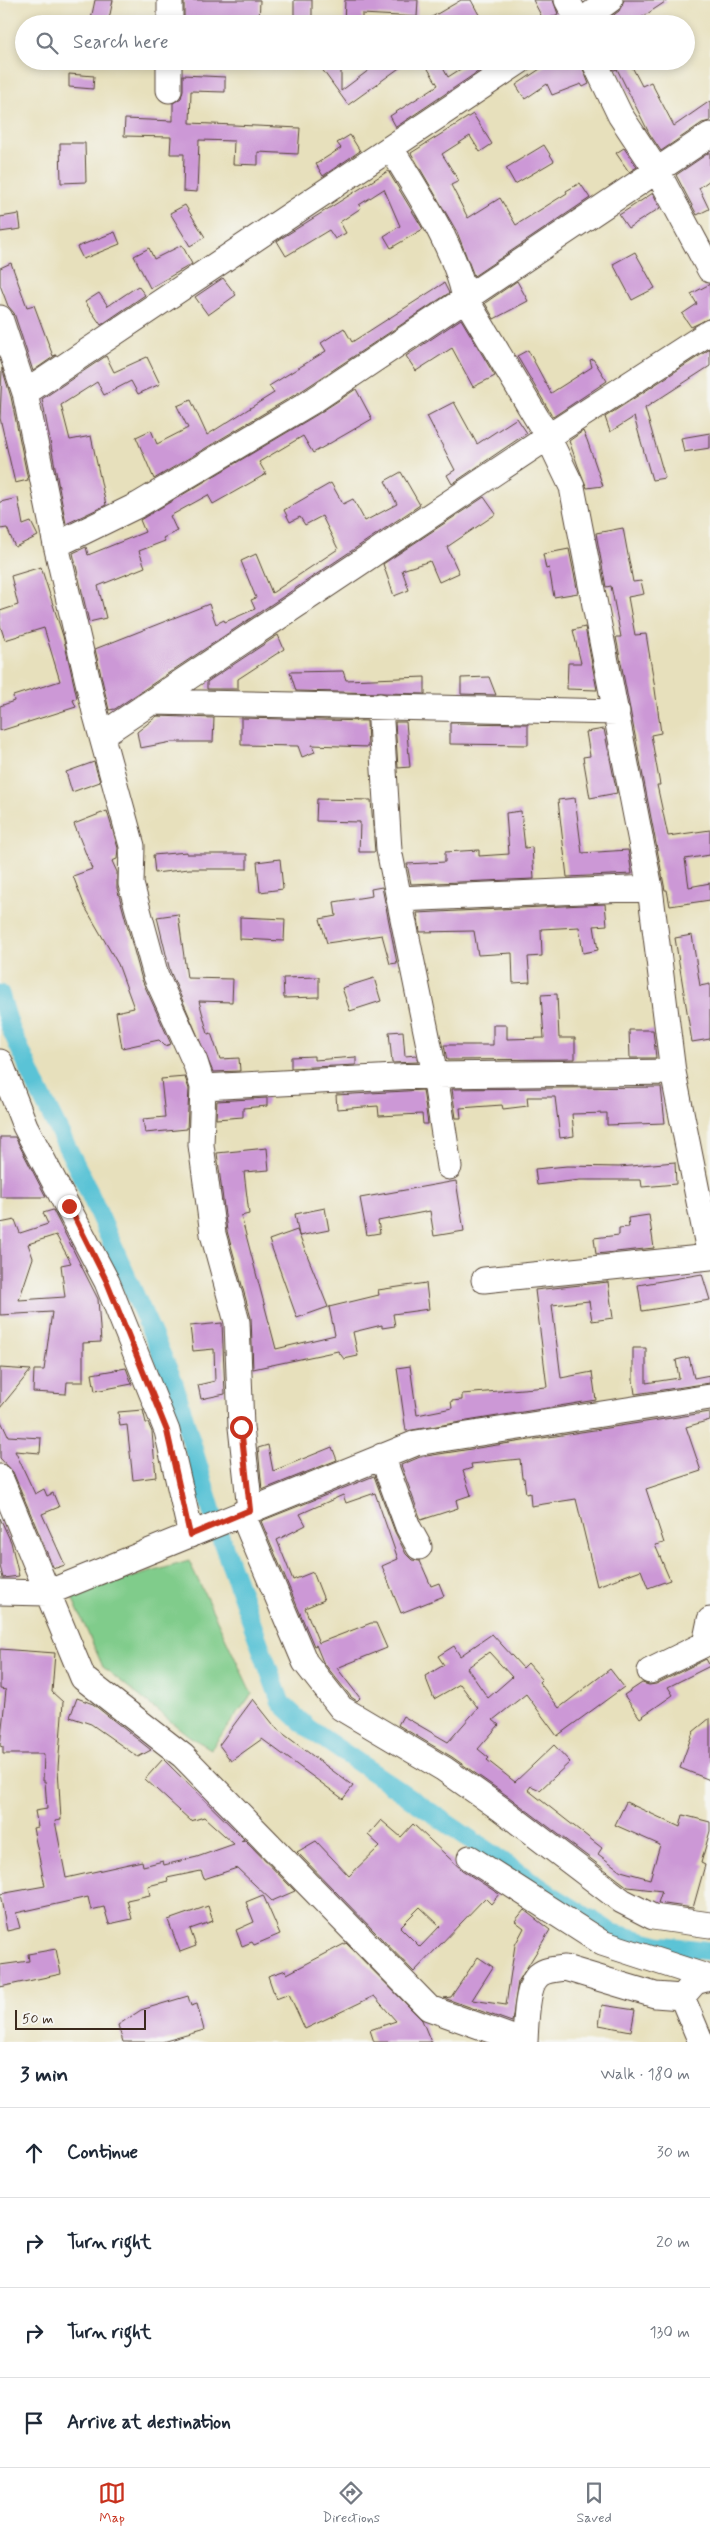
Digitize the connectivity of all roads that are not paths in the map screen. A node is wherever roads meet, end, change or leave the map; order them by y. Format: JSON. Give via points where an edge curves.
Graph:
{"nodes":[{"id":1,"x":170,"y":0,"type":"edge"},
{"id":2,"x":567,"y":0,"type":"edge"},
{"id":3,"x":610,"y":0,"type":"edge"},
{"id":4,"x":170,"y":15,"type":"edge"},
{"id":5,"x":575,"y":15,"type":"edge"},
{"id":6,"x":590,"y":15,"type":"edge"},
{"id":7,"x":169,"y":70,"type":"edge"},
{"id":8,"x":507,"y":70,"type":"edge"},
{"id":9,"x":598,"y":70,"type":"edge"},
{"id":10,"x":168,"y":90,"type":"dead end"},
{"id":11,"x":710,"y":135,"type":"edge"},
{"id":12,"x":391,"y":148,"type":"junction"},
{"id":13,"x":657,"y":171,"type":"junction"},
{"id":14,"x":710,"y":270,"type":"edge"},
{"id":15,"x":465,"y":298,"type":"junction"},
{"id":16,"x":0,"y":318,"type":"edge"},
{"id":17,"x":710,"y":332,"type":"edge"},
{"id":18,"x":25,"y":393,"type":"junction"},
{"id":19,"x":548,"y":437,"type":"junction"},
{"id":20,"x":56,"y":544,"type":"junction"},
{"id":21,"x":152,"y":702,"type":"junction"},
{"id":22,"x":380,"y":706,"type":"junction"},
{"id":23,"x":617,"y":712,"type":"junction"},
{"id":24,"x":102,"y":736,"type":"junction"},
{"id":25,"x":650,"y":888,"type":"junction"},
{"id":26,"x":399,"y":899,"type":"junction"},
{"id":27,"x":0,"y":1062,"type":"edge"},
{"id":28,"x":673,"y":1072,"type":"junction"},
{"id":29,"x":435,"y":1074,"type":"junction"},
{"id":30,"x":203,"y":1087,"type":"junction"},
{"id":31,"x":449,"y":1167,"type":"dead end"},
{"id":32,"x":710,"y":1256,"type":"edge"},
{"id":33,"x":484,"y":1280,"type":"dead end"},
{"id":34,"x":710,"y":1397,"type":"edge"},
{"id":35,"x":382,"y":1456,"type":"junction"},
{"id":36,"x":0,"y":1477,"type":"edge"},
{"id":37,"x":246,"y":1511,"type":"junction"},
{"id":38,"x":190,"y":1535,"type":"junction"},
{"id":39,"x":419,"y":1548,"type":"dead end"},
{"id":40,"x":0,"y":1592,"type":"edge"},
{"id":41,"x":47,"y":1593,"type":"junction"},
{"id":42,"x":710,"y":1620,"type":"edge"},
{"id":43,"x":650,"y":1671,"type":"dead end"},
{"id":44,"x":470,"y":1858,"type":"dead end"},
{"id":45,"x":710,"y":1925,"type":"edge"},
{"id":46,"x":709,"y":1977,"type":"edge"},
{"id":47,"x":682,"y":1997,"type":"junction"},
{"id":48,"x":525,"y":2042,"type":"edge"},
{"id":49,"x":701,"y":2042,"type":"edge"}],
"edges":[{"from":1,"to":4,"type":"street"},
{"from":2,"to":5,"type":"street"},
{"from":3,"to":6,"type":"street"},
{"from":7,"to":10,"type":"street"},
{"from":8,"to":12,"type":"street"},
{"from":9,"to":13,"type":"street","via":[[620,115]]},
{"from":11,"to":13,"type":"street"},
{"from":12,"to":15,"type":"street","via":[[438,228],[462,283]]},
{"from":12,"to":18,"type":"street"},
{"from":13,"to":14,"type":"street"},
{"from":13,"to":15,"type":"street"},
{"from":15,"to":19,"type":"street"},
{"from":15,"to":20,"type":"street","via":[[311,402],[138,505]]},
{"from":16,"to":18,"type":"street"},
{"from":17,"to":19,"type":"street"},
{"from":18,"to":20,"type":"street"},
{"from":19,"to":21,"type":"street"},
{"from":19,"to":23,"type":"street","via":[[572,487]]},
{"from":20,"to":24,"type":"street"},
{"from":21,"to":22,"type":"street"},
{"from":21,"to":24,"type":"street"},
{"from":22,"to":23,"type":"street"},
{"from":22,"to":26,"type":"street","via":[[389,850]]},
{"from":23,"to":25,"type":"street"},
{"from":24,"to":30,"type":"street","via":[[132,846],[131,884],[156,976]]},
{"from":25,"to":26,"type":"street"},
{"from":25,"to":28,"type":"street"},
{"from":26,"to":29,"type":"street"},
{"from":27,"to":38,"type":"street","via":[[25,1126],[107,1282],[167,1431]]},
{"from":28,"to":29,"type":"street"},
{"from":28,"to":32,"type":"street"},
{"from":29,"to":30,"type":"street"},
{"from":29,"to":31,"type":"street"},
{"from":30,"to":37,"type":"street","via":[[201,1145],[213,1234],[237,1322]]},
{"from":32,"to":33,"type":"street"},
{"from":34,"to":35,"type":"street","via":[[416,1443]]},
{"from":35,"to":37,"type":"street"},
{"from":35,"to":39,"type":"street"},
{"from":36,"to":41,"type":"street"},
{"from":37,"to":38,"type":"street"},
{"from":37,"to":45,"type":"street","via":[[305,1662],[341,1708],[444,1769],[622,1900],[654,1917]]},
{"from":38,"to":41,"type":"street"},
{"from":40,"to":41,"type":"street"},
{"from":41,"to":48,"type":"street","via":[[83,1678],[183,1756],[429,2008]]},
{"from":42,"to":43,"type":"street","via":[[705,1644]]},
{"from":44,"to":46,"type":"street","via":[[602,1943]]},
{"from":46,"to":47,"type":"street","via":[[696,1982]]},
{"from":47,"to":48,"type":"street","via":[[655,1995],[565,1968],[550,1969],[539,1974],[531,1986]]},
{"from":47,"to":49,"type":"street"}]}
